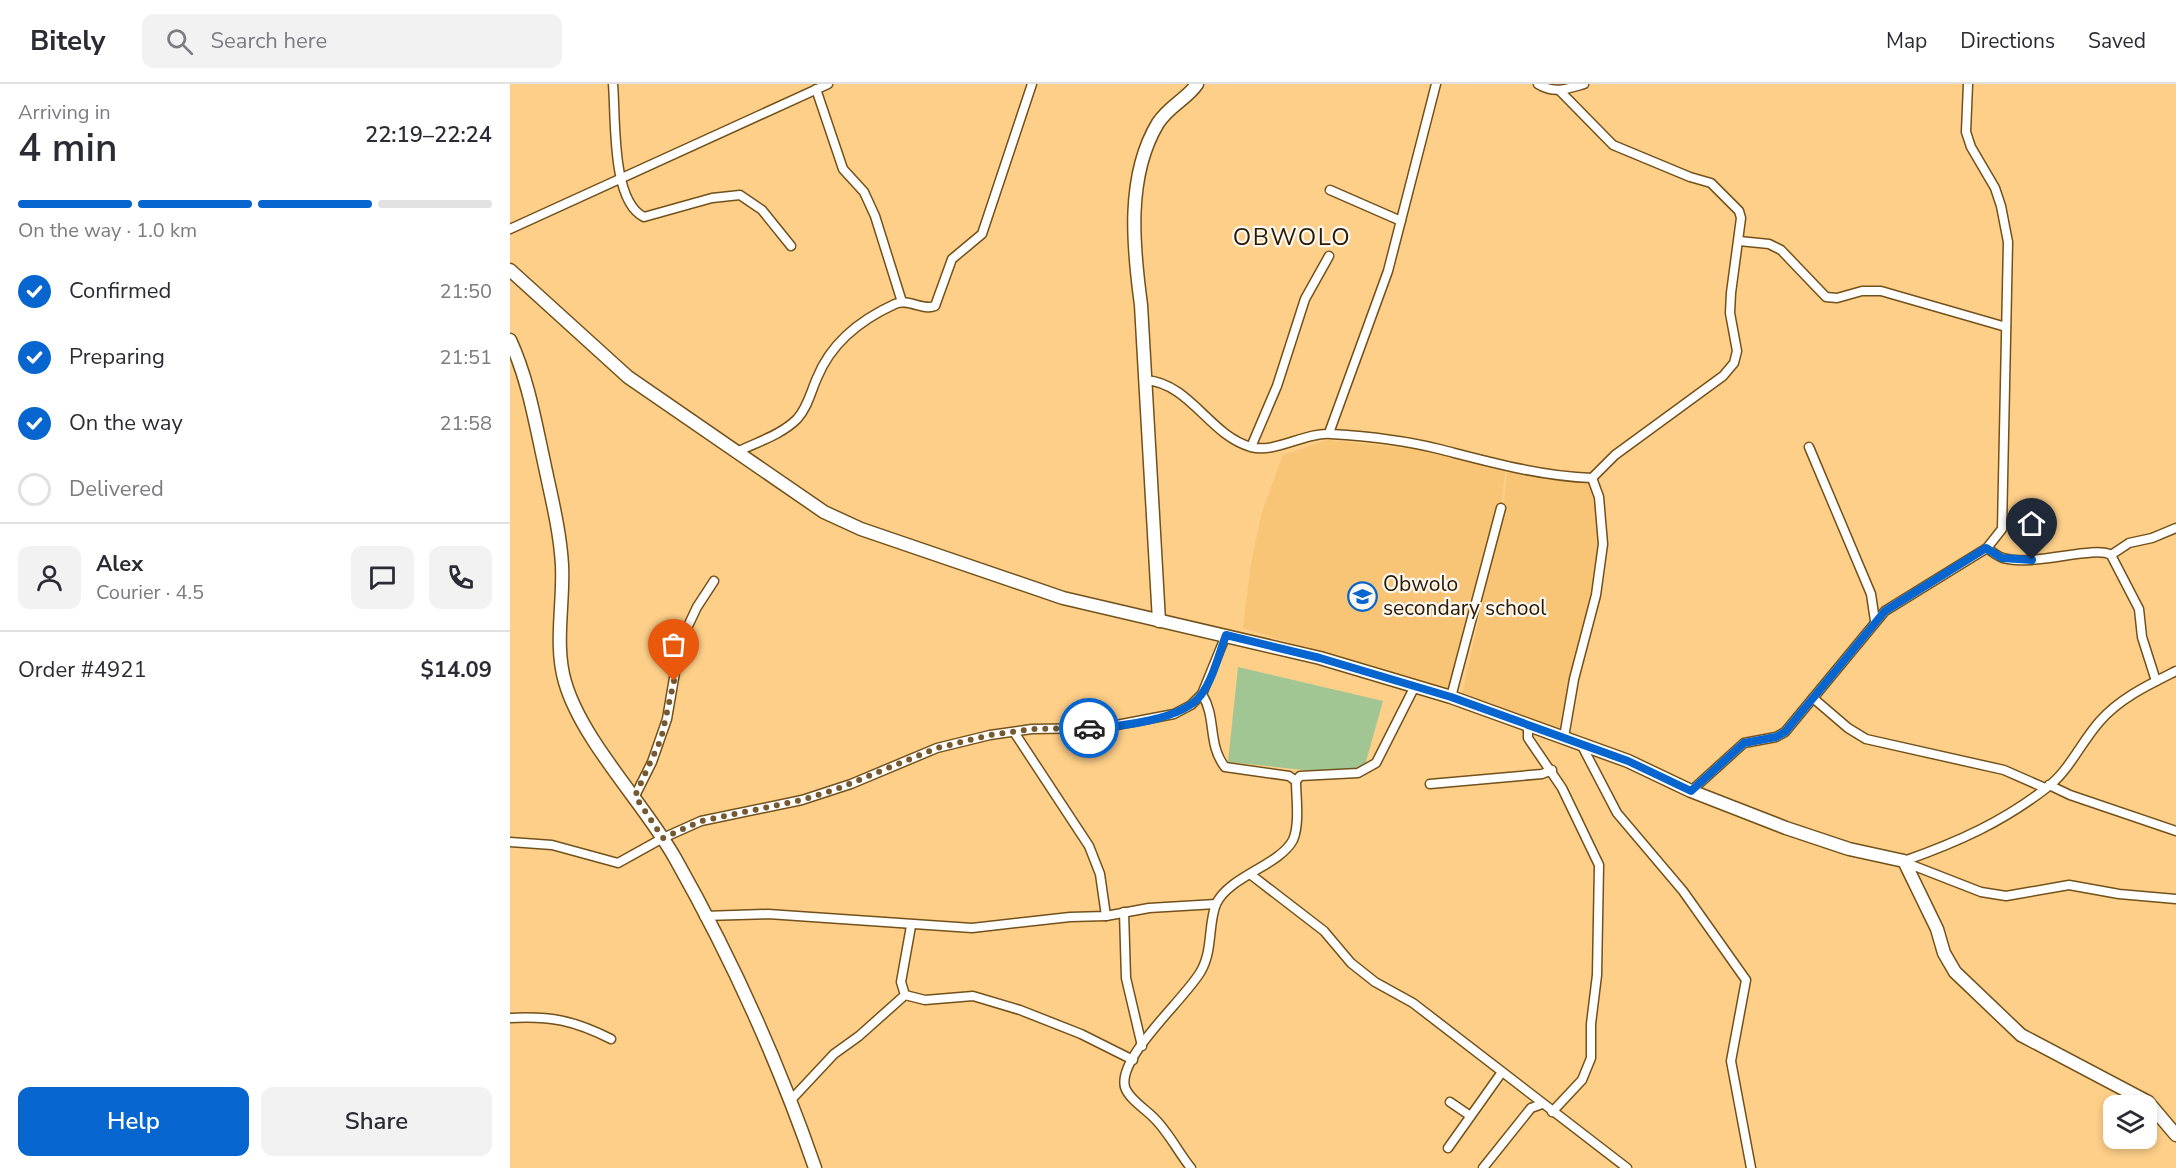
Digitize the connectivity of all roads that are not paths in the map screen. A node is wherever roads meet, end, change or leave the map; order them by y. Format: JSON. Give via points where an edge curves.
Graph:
{"nodes":[{"id":1,"x":614,"y":84,"type":"edge"},
{"id":2,"x":828,"y":84,"type":"edge"},
{"id":3,"x":1032,"y":84,"type":"edge"},
{"id":4,"x":1197,"y":84,"type":"edge"},
{"id":5,"x":1436,"y":84,"type":"edge"},
{"id":6,"x":1538,"y":84,"type":"edge"},
{"id":7,"x":1584,"y":84,"type":"edge"},
{"id":8,"x":1968,"y":84,"type":"edge"},
{"id":9,"x":816,"y":89,"type":"junction"},
{"id":10,"x":1560,"y":91,"type":"junction"},
{"id":11,"x":620,"y":178,"type":"junction"},
{"id":12,"x":1330,"y":190,"type":"dead end"},
{"id":13,"x":1401,"y":220,"type":"junction"},
{"id":14,"x":510,"y":229,"type":"edge"},
{"id":15,"x":1739,"y":241,"type":"junction"},
{"id":16,"x":791,"y":246,"type":"dead end"},
{"id":17,"x":1329,"y":256,"type":"dead end"},
{"id":18,"x":510,"y":270,"type":"edge"},
{"id":19,"x":902,"y":302,"type":"junction"},
{"id":20,"x":2006,"y":327,"type":"junction"},
{"id":21,"x":510,"y":340,"type":"edge"},
{"id":22,"x":1146,"y":380,"type":"junction"},
{"id":23,"x":1329,"y":434,"type":"junction"},
{"id":24,"x":1251,"y":447,"type":"junction"},
{"id":25,"x":1809,"y":447,"type":"dead end"},
{"id":26,"x":737,"y":452,"type":"junction"},
{"id":27,"x":1592,"y":478,"type":"junction"},
{"id":28,"x":1501,"y":508,"type":"dead end"},
{"id":29,"x":2176,"y":528,"type":"edge"},
{"id":30,"x":1986,"y":548,"type":"junction"},
{"id":31,"x":2111,"y":555,"type":"junction"},
{"id":32,"x":714,"y":581,"type":"dead end"},
{"id":33,"x":1159,"y":621,"type":"junction"},
{"id":34,"x":1875,"y":621,"type":"junction"},
{"id":35,"x":1226,"y":635,"type":"junction"},
{"id":36,"x":2176,"y":671,"type":"edge"},
{"id":37,"x":2156,"y":681,"type":"junction"},
{"id":38,"x":1415,"y":686,"type":"junction"},
{"id":39,"x":1202,"y":694,"type":"junction"},
{"id":40,"x":1451,"y":697,"type":"junction"},
{"id":41,"x":1813,"y":698,"type":"junction"},
{"id":42,"x":1528,"y":724,"type":"junction"},
{"id":43,"x":1014,"y":732,"type":"junction"},
{"id":44,"x":1564,"y":737,"type":"junction"},
{"id":45,"x":1581,"y":744,"type":"junction"},
{"id":46,"x":1552,"y":770,"type":"junction"},
{"id":47,"x":1296,"y":781,"type":"junction"},
{"id":48,"x":1430,"y":784,"type":"dead end"},
{"id":49,"x":2048,"y":786,"type":"junction"},
{"id":50,"x":1691,"y":791,"type":"junction"},
{"id":51,"x":635,"y":796,"type":"junction"},
{"id":52,"x":2176,"y":831,"type":"edge"},
{"id":53,"x":663,"y":838,"type":"junction"},
{"id":54,"x":510,"y":842,"type":"edge"},
{"id":55,"x":1904,"y":861,"type":"junction"},
{"id":56,"x":1250,"y":874,"type":"junction"},
{"id":57,"x":2176,"y":899,"type":"edge"},
{"id":58,"x":1216,"y":904,"type":"junction"},
{"id":59,"x":1124,"y":912,"type":"junction"},
{"id":60,"x":704,"y":916,"type":"junction"},
{"id":61,"x":1106,"y":916,"type":"junction"},
{"id":62,"x":911,"y":926,"type":"junction"},
{"id":63,"x":905,"y":995,"type":"junction"},
{"id":64,"x":510,"y":1018,"type":"edge"},
{"id":65,"x":610,"y":1039,"type":"dead end"},
{"id":66,"x":1142,"y":1046,"type":"junction"},
{"id":67,"x":1133,"y":1060,"type":"junction"},
{"id":68,"x":1502,"y":1072,"type":"junction"},
{"id":69,"x":790,"y":1101,"type":"junction"},
{"id":70,"x":1450,"y":1102,"type":"dead end"},
{"id":71,"x":1542,"y":1104,"type":"junction"},
{"id":72,"x":1552,"y":1112,"type":"junction"},
{"id":73,"x":1469,"y":1115,"type":"junction"},
{"id":74,"x":2176,"y":1135,"type":"edge"},
{"id":75,"x":1448,"y":1148,"type":"dead end"},
{"id":76,"x":815,"y":1168,"type":"edge"},
{"id":77,"x":1191,"y":1168,"type":"edge"},
{"id":78,"x":1483,"y":1168,"type":"edge"},
{"id":79,"x":1627,"y":1168,"type":"edge"},
{"id":80,"x":1751,"y":1168,"type":"edge"}],
"edges":[{"from":1,"to":11,"type":"street"},
{"from":2,"to":9,"type":"street"},
{"from":3,"to":19,"type":"street","via":[[982,234],[952,259],[935,306]]},
{"from":4,"to":22,"type":"street","via":[[1159,122],[1139,176],[1134,252]]},
{"from":5,"to":13,"type":"street"},
{"from":6,"to":10,"type":"street"},
{"from":7,"to":10,"type":"street"},
{"from":8,"to":20,"type":"street","via":[[1966,132],[1998,197],[2008,242]]},
{"from":9,"to":11,"type":"street"},
{"from":9,"to":19,"type":"street","via":[[843,170],[864,192],[875,216]]},
{"from":10,"to":15,"type":"street","via":[[1613,145],[1711,183],[1721,191],[1739,211]]},
{"from":11,"to":14,"type":"street"},
{"from":11,"to":16,"type":"street","via":[[633,209],[644,217],[712,198],[740,195],[762,210]]},
{"from":12,"to":13,"type":"street"},
{"from":13,"to":23,"type":"street","via":[[1388,271]]},
{"from":15,"to":20,"type":"street","via":[[1769,244],[1780,250],[1826,297],[1881,291]]},
{"from":15,"to":27,"type":"street","via":[[1730,313],[1737,351],[1734,363],[1723,376],[1615,455]]},
{"from":17,"to":24,"type":"street","via":[[1305,299],[1277,386]]},
{"from":18,"to":26,"type":"street","via":[[628,377]]},
{"from":19,"to":26,"type":"street","via":[[850,332],[837,344],[824,361],[810,399],[798,418],[783,430]]},
{"from":20,"to":30,"type":"street","via":[[2003,517],[1999,536]]},
{"from":21,"to":51,"type":"street","via":[[526,381],[555,514],[562,564],[561,664],[565,682],[585,728]]},
{"from":22,"to":24,"type":"street","via":[[1168,384],[1221,430]]},
{"from":22,"to":33,"type":"street"},
{"from":23,"to":24,"type":"street","via":[[1302,436],[1261,449]]},
{"from":23,"to":27,"type":"street","via":[[1438,449],[1515,469]]},
{"from":25,"to":34,"type":"street","via":[[1871,594]]},
{"from":26,"to":33,"type":"street","via":[[824,512],[861,530],[1063,598]]},
{"from":27,"to":44,"type":"street","via":[[1599,497],[1603,544],[1596,595]]},
{"from":28,"to":40,"type":"street"},
{"from":29,"to":31,"type":"street","via":[[2129,543]]},
{"from":30,"to":31,"type":"street","via":[[2002,558],[2018,561],[2100,552]]},
{"from":30,"to":34,"type":"street"},
{"from":31,"to":37,"type":"street","via":[[2139,609],[2142,637]]},
{"from":32,"to":51,"type":"street","via":[[680,644],[664,729]]},
{"from":33,"to":35,"type":"street"},
{"from":34,"to":41,"type":"street"},
{"from":35,"to":38,"type":"street"},
{"from":35,"to":39,"type":"street"},
{"from":36,"to":37,"type":"street"},
{"from":37,"to":49,"type":"street","via":[[2101,719]]},
{"from":38,"to":40,"type":"street"},
{"from":38,"to":47,"type":"street","via":[[1376,763],[1358,773],[1300,776]]},
{"from":39,"to":43,"type":"street","via":[[1174,714],[1119,726]]},
{"from":39,"to":47,"type":"street","via":[[1211,709],[1213,745],[1225,767],[1289,776]]},
{"from":40,"to":42,"type":"street"},
{"from":41,"to":49,"type":"street","via":[[1866,739],[2004,770]]},
{"from":41,"to":50,"type":"street","via":[[1785,732],[1744,743]]},
{"from":42,"to":44,"type":"street"},
{"from":42,"to":46,"type":"street","via":[[1528,738]]},
{"from":43,"to":53,"type":"street","via":[[937,748],[851,784],[802,800],[701,821]]},
{"from":43,"to":61,"type":"street","via":[[1089,846],[1100,874]]},
{"from":44,"to":45,"type":"street"},
{"from":45,"to":50,"type":"street"},
{"from":45,"to":80,"type":"street","via":[[1617,813],[1683,891],[1746,980],[1731,1061]]},
{"from":46,"to":48,"type":"street"},
{"from":46,"to":72,"type":"street","via":[[1596,854],[1600,876],[1591,1058],[1582,1080]]},
{"from":47,"to":56,"type":"street","via":[[1293,839]]},
{"from":49,"to":52,"type":"street"},
{"from":49,"to":55,"type":"street","via":[[1977,833]]},
{"from":50,"to":55,"type":"street","via":[[1849,849]]},
{"from":51,"to":53,"type":"street"},
{"from":53,"to":54,"type":"street","via":[[618,863],[552,845]]},
{"from":53,"to":60,"type":"street"},
{"from":55,"to":57,"type":"street","via":[[1981,892],[2006,896],[2069,885]]},
{"from":55,"to":74,"type":"street","via":[[1955,972],[2021,1035],[2148,1102]]},
{"from":56,"to":58,"type":"street"},
{"from":56,"to":68,"type":"street","via":[[1324,931],[1375,982],[1413,1003]]},
{"from":58,"to":59,"type":"street"},
{"from":58,"to":66,"type":"street","via":[[1211,943],[1202,971]]},
{"from":59,"to":61,"type":"street"},
{"from":59,"to":66,"type":"street","via":[[1125,978]]},
{"from":60,"to":62,"type":"street","via":[[768,914]]},
{"from":60,"to":69,"type":"street","via":[[763,1032]]},
{"from":61,"to":62,"type":"street","via":[[972,928]]},
{"from":62,"to":63,"type":"street","via":[[901,982]]},
{"from":63,"to":67,"type":"street","via":[[925,999],[973,996],[1081,1034]]},
{"from":63,"to":69,"type":"street","via":[[834,1053]]},
{"from":64,"to":65,"type":"street","via":[[554,1017],[576,1022]]},
{"from":66,"to":67,"type":"street"},
{"from":67,"to":77,"type":"street","via":[[1125,1079],[1127,1093],[1156,1119]]},
{"from":68,"to":71,"type":"street"},
{"from":68,"to":73,"type":"street"},
{"from":69,"to":76,"type":"street"},
{"from":70,"to":73,"type":"street"},
{"from":71,"to":72,"type":"street"},
{"from":71,"to":78,"type":"street","via":[[1532,1108]]},
{"from":72,"to":79,"type":"street"},
{"from":73,"to":75,"type":"street"}]}
